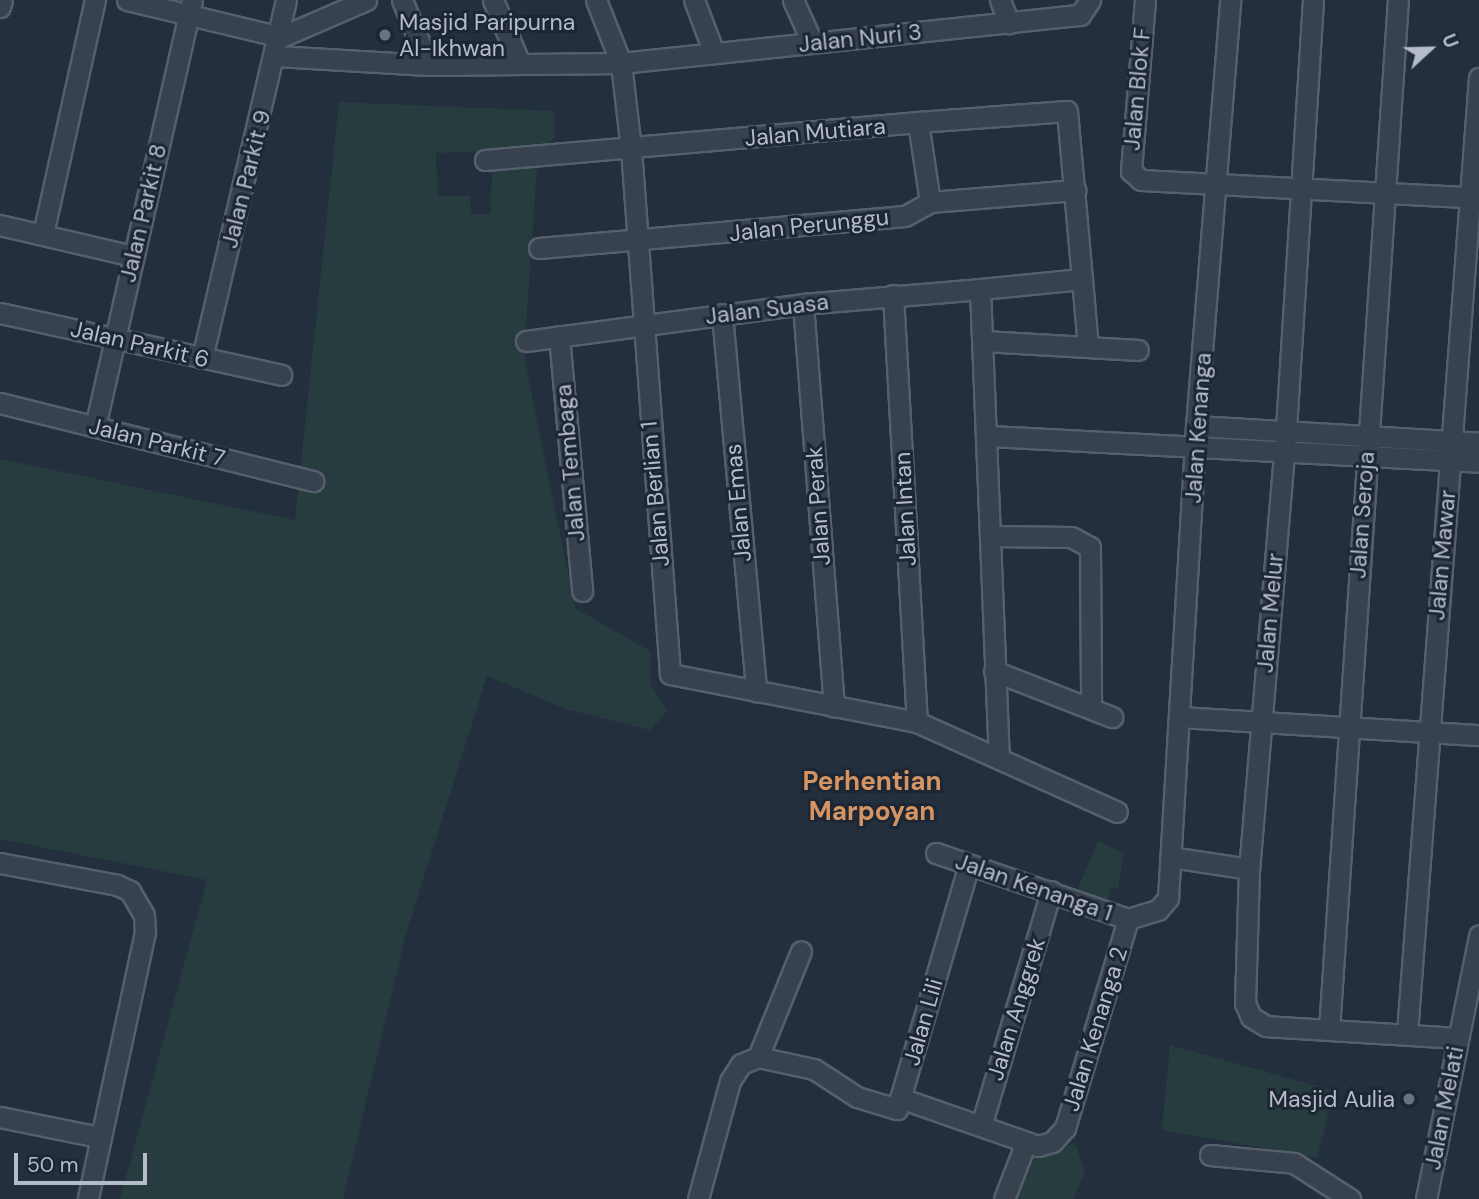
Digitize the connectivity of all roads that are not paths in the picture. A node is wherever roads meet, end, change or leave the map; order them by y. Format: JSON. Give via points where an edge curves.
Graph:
{"nodes":[{"id":1,"x":2,"y":0,"type":"edge"},
{"id":2,"x":95,"y":0,"type":"edge"},
{"id":3,"x":127,"y":0,"type":"edge"},
{"id":4,"x":286,"y":0,"type":"edge"},
{"id":5,"x":366,"y":0,"type":"edge"},
{"id":6,"x":402,"y":0,"type":"edge"},
{"id":7,"x":493,"y":0,"type":"edge"},
{"id":8,"x":596,"y":0,"type":"edge"},
{"id":9,"x":694,"y":0,"type":"edge"},
{"id":10,"x":793,"y":0,"type":"edge"},
{"id":11,"x":1000,"y":0,"type":"edge"},
{"id":12,"x":1090,"y":0,"type":"edge"},
{"id":13,"x":1145,"y":0,"type":"edge"},
{"id":14,"x":1230,"y":0,"type":"edge"},
{"id":15,"x":1313,"y":0,"type":"edge"},
{"id":16,"x":1398,"y":0,"type":"edge"},
{"id":17,"x":0,"y":7,"type":"edge"},
{"id":18,"x":191,"y":7,"type":"edge"},
{"id":19,"x":1009,"y":23,"type":"junction"},
{"id":20,"x":812,"y":42,"type":"junction"},
{"id":21,"x":279,"y":46,"type":"junction"},
{"id":22,"x":714,"y":53,"type":"junction"},
{"id":23,"x":621,"y":63,"type":"junction"},
{"id":24,"x":520,"y":64,"type":"junction"},
{"id":25,"x":429,"y":65,"type":"junction"},
{"id":26,"x":1479,"y":78,"type":"edge"},
{"id":27,"x":918,"y":122,"type":"junction"},
{"id":28,"x":631,"y":149,"type":"junction"},
{"id":29,"x":485,"y":160,"type":"dead end"},
{"id":30,"x":1219,"y":183,"type":"junction"},
{"id":31,"x":1076,"y":190,"type":"junction"},
{"id":32,"x":1301,"y":192,"type":"junction"},
{"id":33,"x":1387,"y":194,"type":"junction"},
{"id":34,"x":1473,"y":197,"type":"edge"},
{"id":35,"x":930,"y":202,"type":"junction"},
{"id":36,"x":0,"y":225,"type":"edge"},
{"id":37,"x":43,"y":234,"type":"junction"},
{"id":38,"x":637,"y":242,"type":"junction"},
{"id":39,"x":539,"y":248,"type":"dead end"},
{"id":40,"x":133,"y":256,"type":"junction"},
{"id":41,"x":1082,"y":279,"type":"junction"},
{"id":42,"x":980,"y":289,"type":"junction"},
{"id":43,"x":893,"y":295,"type":"junction"},
{"id":44,"x":803,"y":304,"type":"junction"},
{"id":45,"x":0,"y":313,"type":"edge"},
{"id":46,"x":722,"y":314,"type":"junction"},
{"id":47,"x":642,"y":326,"type":"junction"},
{"id":48,"x":559,"y":336,"type":"junction"},
{"id":49,"x":112,"y":337,"type":"junction"},
{"id":50,"x":526,"y":341,"type":"dead end"},
{"id":51,"x":984,"y":341,"type":"junction"},
{"id":52,"x":1088,"y":347,"type":"junction"},
{"id":53,"x":1138,"y":350,"type":"dead end"},
{"id":54,"x":202,"y":358,"type":"junction"},
{"id":55,"x":281,"y":375,"type":"dead end"},
{"id":56,"x":0,"y":403,"type":"edge"},
{"id":57,"x":95,"y":427,"type":"junction"},
{"id":58,"x":1286,"y":430,"type":"junction"},
{"id":59,"x":1196,"y":435,"type":"junction"},
{"id":60,"x":990,"y":436,"type":"junction"},
{"id":61,"x":1367,"y":437,"type":"junction"},
{"id":62,"x":1479,"y":443,"type":"edge"},
{"id":63,"x":1451,"y":451,"type":"junction"},
{"id":64,"x":1284,"y":452,"type":"junction"},
{"id":65,"x":1367,"y":458,"type":"junction"},
{"id":66,"x":1479,"y":461,"type":"edge"},
{"id":67,"x":313,"y":481,"type":"dead end"},
{"id":68,"x":992,"y":536,"type":"junction"},
{"id":69,"x":582,"y":591,"type":"dead end"},
{"id":70,"x":994,"y":671,"type":"junction"},
{"id":71,"x":756,"y":691,"type":"junction"},
{"id":72,"x":1091,"y":705,"type":"junction"},
{"id":73,"x":834,"y":707,"type":"junction"},
{"id":74,"x":1112,"y":717,"type":"dead end"},
{"id":75,"x":1181,"y":717,"type":"junction"},
{"id":76,"x":917,"y":722,"type":"junction"},
{"id":77,"x":1260,"y":722,"type":"junction"},
{"id":78,"x":1347,"y":727,"type":"junction"},
{"id":79,"x":1428,"y":732,"type":"junction"},
{"id":80,"x":1479,"y":736,"type":"edge"},
{"id":81,"x":999,"y":756,"type":"junction"},
{"id":82,"x":1117,"y":812,"type":"dead end"},
{"id":83,"x":936,"y":853,"type":"dead end"},
{"id":84,"x":1171,"y":857,"type":"junction"},
{"id":85,"x":0,"y":863,"type":"edge"},
{"id":86,"x":969,"y":865,"type":"junction"},
{"id":87,"x":1249,"y":869,"type":"junction"},
{"id":88,"x":1051,"y":891,"type":"junction"},
{"id":89,"x":1128,"y":919,"type":"junction"},
{"id":90,"x":1479,"y":935,"type":"edge"},
{"id":91,"x":801,"y":951,"type":"dead end"},
{"id":92,"x":1329,"y":1030,"type":"junction"},
{"id":93,"x":1407,"y":1033,"type":"junction"},
{"id":94,"x":1457,"y":1038,"type":"junction"},
{"id":95,"x":758,"y":1057,"type":"junction"},
{"id":96,"x":900,"y":1098,"type":"junction"},
{"id":97,"x":0,"y":1117,"type":"edge"},
{"id":98,"x":981,"y":1126,"type":"junction"},
{"id":99,"x":99,"y":1137,"type":"junction"},
{"id":100,"x":1026,"y":1142,"type":"junction"},
{"id":101,"x":1210,"y":1155,"type":"dead end"},
{"id":102,"x":88,"y":1199,"type":"edge"},
{"id":103,"x":698,"y":1199,"type":"edge"},
{"id":104,"x":1004,"y":1199,"type":"edge"},
{"id":105,"x":1350,"y":1199,"type":"edge"},
{"id":106,"x":1426,"y":1199,"type":"edge"}],
"edges":[{"from":1,"to":17,"type":"street"},
{"from":2,"to":37,"type":"street"},
{"from":3,"to":18,"type":"street","name":"Jalan Nuri 3"},
{"from":4,"to":21,"type":"street","name":"Jalan Parkit 9"},
{"from":5,"to":21,"type":"street"},
{"from":6,"to":25,"type":"street"},
{"from":7,"to":24,"type":"street"},
{"from":8,"to":23,"type":"street","name":"Jalan Berlian 1"},
{"from":9,"to":22,"type":"street"},
{"from":10,"to":20,"type":"street"},
{"from":11,"to":19,"type":"street"},
{"from":12,"to":19,"type":"street","name":"Jalan Nuri 3","via":[[1080,15]]},
{"from":13,"to":30,"type":"street","name":"Jalan Blok F","via":[[1131,171],[1141,180]]},
{"from":14,"to":30,"type":"street","name":"Jalan Kenanga"},
{"from":15,"to":32,"type":"street","name":"Jalan Melur"},
{"from":16,"to":33,"type":"street","name":"Jalan Seroja"},
{"from":18,"to":21,"type":"street","name":"Jalan Nuri 3"},
{"from":18,"to":40,"type":"street","name":"Jalan Parkit 8"},
{"from":19,"to":20,"type":"street","name":"Jalan Nuri 3"},
{"from":20,"to":22,"type":"street","name":"Jalan Nuri 3"},
{"from":21,"to":25,"type":"street","name":"Jalan Nuri 3"},
{"from":21,"to":54,"type":"street","name":"Jalan Parkit 9"},
{"from":22,"to":23,"type":"street","name":"Jalan Nuri 3"},
{"from":23,"to":24,"type":"street","name":"Jalan Nuri 3"},
{"from":23,"to":28,"type":"street","name":"Jalan Berlian 1"},
{"from":24,"to":25,"type":"street","name":"Jalan Nuri 3"},
{"from":26,"to":34,"type":"street","name":"Jalan Mawar"},
{"from":27,"to":28,"type":"street","name":"Jalan Mutiara"},
{"from":27,"to":31,"type":"street","via":[[1067,111]]},
{"from":27,"to":35,"type":"street","name":"Jalan Mutiara"},
{"from":28,"to":29,"type":"street","name":"Jalan Mutiara","via":[[559,150],[529,158]]},
{"from":28,"to":38,"type":"street","name":"Jalan Berlian 1"},
{"from":30,"to":32,"type":"street"},
{"from":30,"to":59,"type":"street","name":"Jalan Kenanga"},
{"from":31,"to":35,"type":"street","name":"Jalan Perunggu"},
{"from":31,"to":41,"type":"street"},
{"from":32,"to":33,"type":"street"},
{"from":32,"to":58,"type":"street","name":"Jalan Melur"},
{"from":33,"to":34,"type":"street"},
{"from":33,"to":61,"type":"street","name":"Jalan Seroja"},
{"from":34,"to":63,"type":"street","name":"Jalan Mawar"},
{"from":35,"to":38,"type":"street","name":"Jalan Perunggu","via":[[905,216]]},
{"from":36,"to":37,"type":"street"},
{"from":37,"to":40,"type":"street"},
{"from":38,"to":39,"type":"street","name":"Jalan Perunggu"},
{"from":38,"to":47,"type":"street","name":"Jalan Berlian 1"},
{"from":40,"to":49,"type":"street","name":"Jalan Parkit 8"},
{"from":41,"to":42,"type":"street","name":"Jalan Suasa"},
{"from":41,"to":52,"type":"street"},
{"from":42,"to":43,"type":"street","name":"Jalan Suasa"},
{"from":42,"to":51,"type":"street"},
{"from":43,"to":44,"type":"street","name":"Jalan Suasa"},
{"from":43,"to":76,"type":"street","name":"Jalan Intan"},
{"from":44,"to":46,"type":"street","name":"Jalan Suasa"},
{"from":44,"to":73,"type":"street","name":"Jalan Perak"},
{"from":45,"to":49,"type":"street","name":"Jalan Parkit 6"},
{"from":46,"to":47,"type":"street","name":"Jalan Suasa"},
{"from":46,"to":71,"type":"street","name":"Jalan Emas"},
{"from":47,"to":48,"type":"street"},
{"from":47,"to":71,"type":"street","name":"Jalan Berlian 1","via":[[670,674]]},
{"from":48,"to":50,"type":"street"},
{"from":48,"to":69,"type":"street","name":"Jalan Tembaga"},
{"from":49,"to":54,"type":"street","name":"Jalan Parkit 6"},
{"from":49,"to":57,"type":"street","name":"Jalan Parkit 8"},
{"from":51,"to":52,"type":"street"},
{"from":51,"to":60,"type":"street"},
{"from":52,"to":53,"type":"street"},
{"from":54,"to":55,"type":"street","name":"Jalan Parkit 6"},
{"from":56,"to":57,"type":"street","name":"Jalan Parkit 7"},
{"from":57,"to":67,"type":"street","name":"Jalan Parkit 7"},
{"from":58,"to":59,"type":"street"},
{"from":58,"to":61,"type":"street"},
{"from":58,"to":64,"type":"street","name":"Jalan Melur"},
{"from":59,"to":60,"type":"street"},
{"from":59,"to":64,"type":"street"},
{"from":59,"to":75,"type":"street","name":"Jalan Kenanga"},
{"from":60,"to":68,"type":"street"},
{"from":61,"to":63,"type":"street"},
{"from":61,"to":65,"type":"street","name":"Jalan Seroja"},
{"from":62,"to":63,"type":"street"},
{"from":63,"to":65,"type":"street"},
{"from":63,"to":66,"type":"street"},
{"from":63,"to":79,"type":"street","name":"Jalan Mawar"},
{"from":64,"to":65,"type":"street"},
{"from":64,"to":77,"type":"street","name":"Jalan Melur"},
{"from":65,"to":78,"type":"street","name":"Jalan Seroja"},
{"from":68,"to":70,"type":"street"},
{"from":68,"to":72,"type":"street","via":[[1071,537],[1090,547]]},
{"from":70,"to":72,"type":"street"},
{"from":70,"to":81,"type":"street"},
{"from":71,"to":73,"type":"street","name":"Jalan Berlian 1"},
{"from":72,"to":74,"type":"street"},
{"from":73,"to":76,"type":"street","name":"Jalan Berlian 1"},
{"from":75,"to":77,"type":"street"},
{"from":75,"to":84,"type":"street","name":"Jalan Kenanga"},
{"from":76,"to":81,"type":"street","name":"Jalan Berlian 1"},
{"from":77,"to":78,"type":"street"},
{"from":77,"to":87,"type":"street","name":"Jalan Melur"},
{"from":78,"to":79,"type":"street"},
{"from":78,"to":92,"type":"street","name":"Jalan Seroja"},
{"from":79,"to":80,"type":"street"},
{"from":79,"to":93,"type":"street","name":"Jalan Mawar"},
{"from":81,"to":82,"type":"street","name":"Jalan Berlian 1"},
{"from":83,"to":86,"type":"street","name":"Jalan Kenanga 1"},
{"from":84,"to":87,"type":"street"},
{"from":84,"to":89,"type":"street","name":"Jalan Kenanga 1","via":[[1168,898],[1158,910]]},
{"from":85,"to":99,"type":"street","via":[[117,885],[130,891],[144,915],[145,932]]},
{"from":86,"to":88,"type":"street","name":"Jalan Kenanga 1"},
{"from":86,"to":96,"type":"street","name":"Jalan Lili"},
{"from":87,"to":92,"type":"street","name":"Jalan Melur","via":[[1245,1003],[1251,1017],[1266,1026]]},
{"from":88,"to":89,"type":"street","name":"Jalan Kenanga 1"},
{"from":88,"to":98,"type":"street","name":"Jalan Anggrek"},
{"from":89,"to":100,"type":"street","name":"Jalan Kenanga 2","via":[[1065,1128],[1052,1142],[1038,1146]]},
{"from":90,"to":94,"type":"street","name":"Jalan Melati"},
{"from":91,"to":95,"type":"street"},
{"from":92,"to":93,"type":"street","name":"Jalan Melur"},
{"from":93,"to":94,"type":"street","name":"Jalan Melur"},
{"from":94,"to":106,"type":"street","name":"Jalan Melati"},
{"from":95,"to":96,"type":"street","via":[[814,1069],[857,1097],[897,1109]]},
{"from":95,"to":103,"type":"street","via":[[741,1063],[730,1080]]},
{"from":96,"to":98,"type":"street"},
{"from":97,"to":99,"type":"street"},
{"from":98,"to":100,"type":"street","name":"Jalan Kenanga 2"},
{"from":99,"to":102,"type":"street"},
{"from":100,"to":104,"type":"street"},
{"from":101,"to":105,"type":"street","via":[[1294,1163]]}]}
